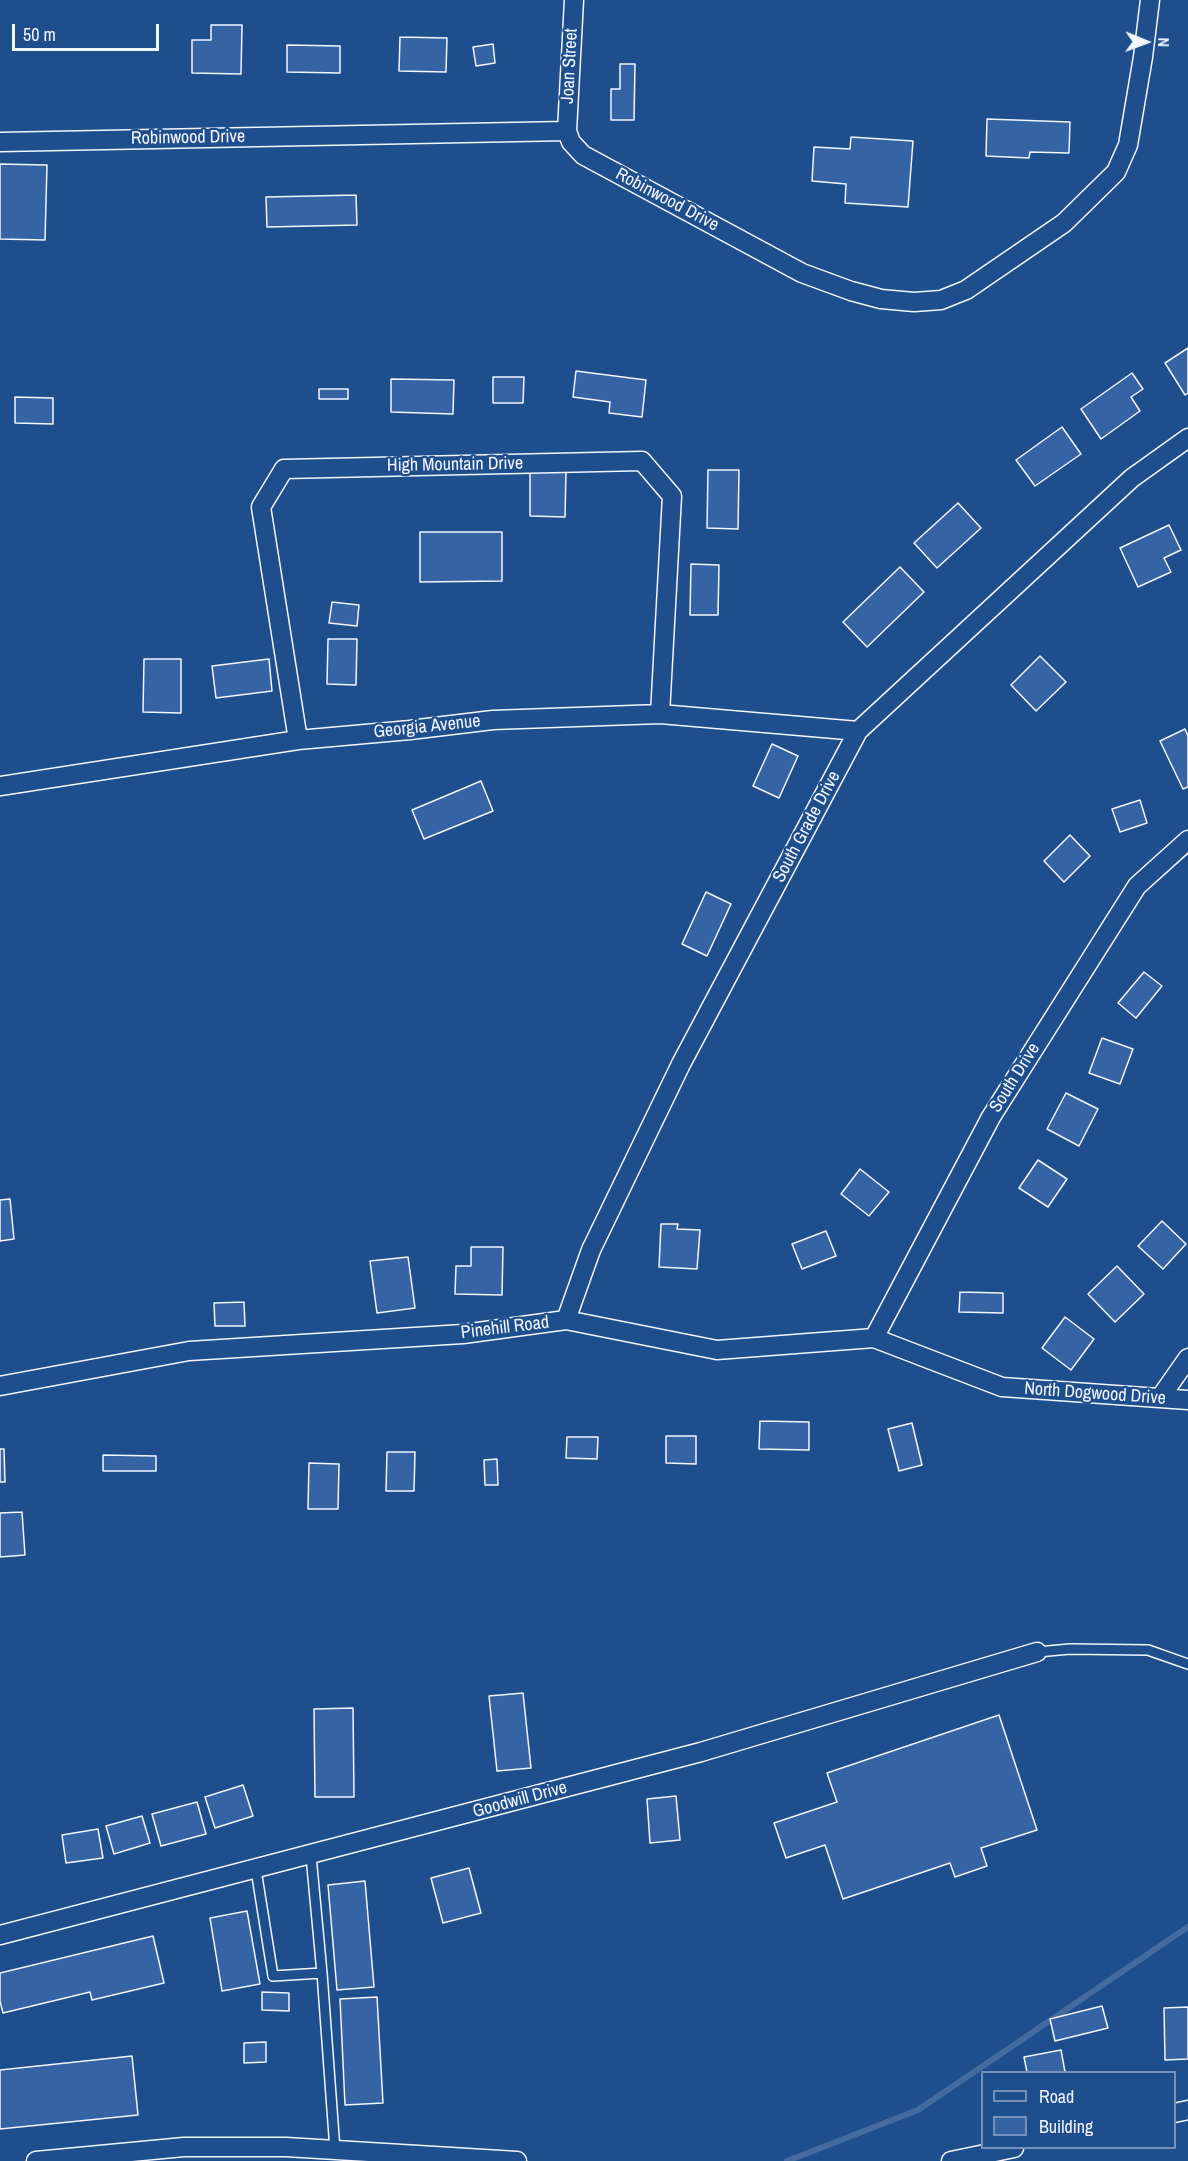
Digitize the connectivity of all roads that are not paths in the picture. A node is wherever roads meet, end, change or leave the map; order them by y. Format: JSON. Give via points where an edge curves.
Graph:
{"nodes":[{"id":1,"x":574,"y":0,"type":"edge"},
{"id":2,"x":1150,"y":0,"type":"edge"},
{"id":3,"x":567,"y":131,"type":"junction"},
{"id":4,"x":0,"y":142,"type":"edge"},
{"id":5,"x":1188,"y":438,"type":"edge"},
{"id":6,"x":660,"y":714,"type":"junction"},
{"id":7,"x":858,"y":730,"type":"junction"},
{"id":8,"x":298,"y":740,"type":"junction"},
{"id":9,"x":0,"y":786,"type":"edge"},
{"id":10,"x":1188,"y":840,"type":"edge"},
{"id":11,"x":566,"y":1320,"type":"junction"},
{"id":12,"x":874,"y":1338,"type":"junction"},
{"id":13,"x":1188,"y":1358,"type":"edge"},
{"id":14,"x":0,"y":1386,"type":"edge"},
{"id":15,"x":1002,"y":1388,"type":"joint"},
{"id":16,"x":1160,"y":1398,"type":"junction"},
{"id":17,"x":1188,"y":1400,"type":"edge"},
{"id":18,"x":1037,"y":1652,"type":"joint"},
{"id":19,"x":1188,"y":1664,"type":"edge"},
{"id":20,"x":311,"y":1856,"type":"junction"},
{"id":21,"x":256,"y":1870,"type":"junction"},
{"id":22,"x":0,"y":1935,"type":"edge"},
{"id":23,"x":322,"y":1973,"type":"junction"},
{"id":24,"x":1009,"y":2149,"type":"edge"},
{"id":25,"x":335,"y":2150,"type":"junction"},
{"id":26,"x":36,"y":2161,"type":"edge"},
{"id":27,"x":517,"y":2161,"type":"edge"},
{"id":28,"x":951,"y":2161,"type":"edge"}],
"edges":[{"from":1,"to":3,"type":"street","name":"Joan Street"},
{"from":2,"to":3,"type":"street","name":"Robinwood Drive","via":[[1128,146],[1116,172],[1064,223],[966,290],[941,300],[881,299],[802,273],[583,155]]},
{"from":3,"to":4,"type":"street","name":"Robinwood Drive"},
{"from":5,"to":7,"type":"street","name":"South Grade Drive","via":[[1132,478]]},
{"from":6,"to":7,"type":"street","name":"Georgia Avenue"},
{"from":6,"to":8,"type":"street","name":"Georgia Avenue","via":[[494,720]]},
{"from":6,"to":8,"type":"street","name":"High Mountain Drive","via":[[672,496],[642,461],[284,470],[261,507]]},
{"from":7,"to":11,"type":"street","name":"South Grade Drive","via":[[681,1064],[591,1250]]},
{"from":8,"to":9,"type":"street","name":"Georgia Avenue"},
{"from":10,"to":12,"type":"street","name":"South Drive","via":[[1137,886],[991,1117]]},
{"from":11,"to":12,"type":"street","name":"Pinehill Road","via":[[717,1350]]},
{"from":11,"to":14,"type":"street","name":"Pinehill Road","via":[[463,1334],[189,1351]]},
{"from":12,"to":15,"type":"street","name":"Pinehill Road"},
{"from":13,"to":16,"type":"street"},
{"from":15,"to":16,"type":"street","name":"North Dogwood Drive"},
{"from":16,"to":17,"type":"street","name":"North Dogwood Drive"},
{"from":18,"to":19,"type":"lane","via":[[1148,1650]]},
{"from":18,"to":20,"type":"street","name":"Goodwill Drive","via":[[701,1752]]},
{"from":20,"to":21,"type":"street","name":"Goodwill Drive"},
{"from":20,"to":23,"type":"lane"},
{"from":21,"to":22,"type":"street","name":"Goodwill Drive"},
{"from":21,"to":23,"type":"lane","via":[[273,1976]]},
{"from":23,"to":25,"type":"lane"},
{"from":24,"to":28,"type":"street"},
{"from":25,"to":26,"type":"street","via":[[184,2147]]},
{"from":25,"to":27,"type":"street"}]}
